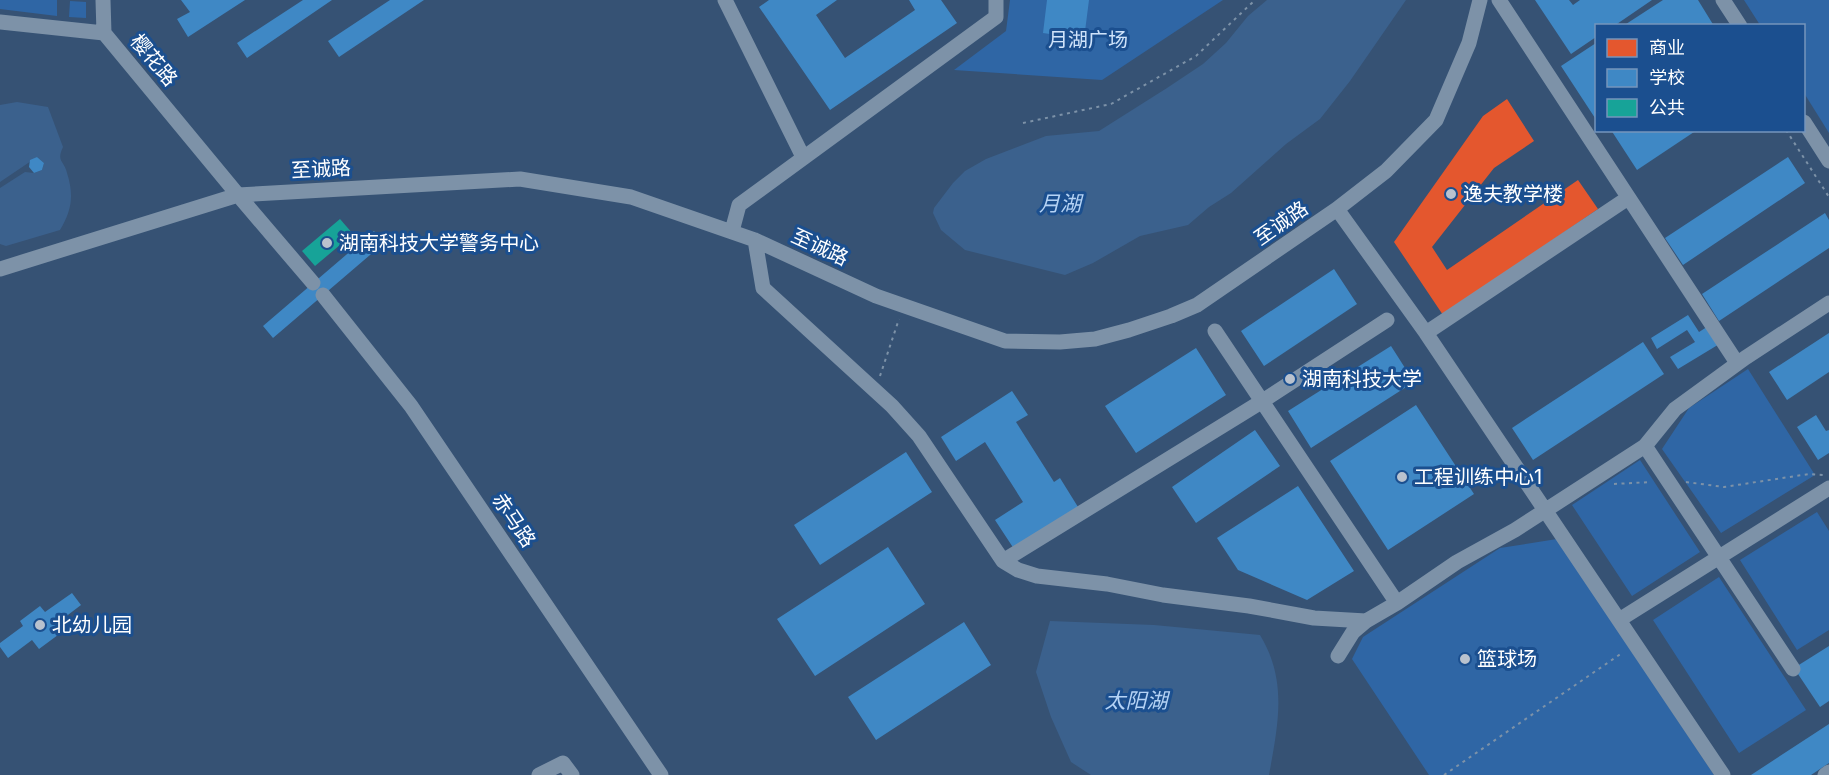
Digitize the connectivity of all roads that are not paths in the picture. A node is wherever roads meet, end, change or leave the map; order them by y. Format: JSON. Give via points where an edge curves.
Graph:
{"nodes":[{"id":1,"x":103,"y":0,"type":"edge"},
{"id":2,"x":725,"y":0,"type":"edge"},
{"id":3,"x":996,"y":0,"type":"edge"},
{"id":4,"x":1480,"y":0,"type":"edge"},
{"id":5,"x":1499,"y":0,"type":"edge"},
{"id":6,"x":1723,"y":0,"type":"edge"},
{"id":7,"x":0,"y":22,"type":"edge"},
{"id":8,"x":1739,"y":24,"type":"edge"},
{"id":9,"x":104,"y":33,"type":"junction"},
{"id":10,"x":1805,"y":125,"type":"edge"},
{"id":11,"x":1591,"y":128,"type":"edge"},
{"id":12,"x":803,"y":157,"type":"junction"},
{"id":13,"x":1829,"y":161,"type":"edge"},
{"id":14,"x":238,"y":195,"type":"junction"},
{"id":15,"x":1628,"y":198,"type":"junction"},
{"id":16,"x":1337,"y":209,"type":"junction"},
{"id":17,"x":732,"y":231,"type":"junction"},
{"id":18,"x":755,"y":240,"type":"junction"},
{"id":19,"x":0,"y":270,"type":"edge"},
{"id":20,"x":318,"y":289,"type":"joint"},
{"id":21,"x":1829,"y":303,"type":"edge"},
{"id":22,"x":1387,"y":320,"type":"dead end"},
{"id":23,"x":1215,"y":330,"type":"dead end"},
{"id":24,"x":1426,"y":333,"type":"junction"},
{"id":25,"x":1737,"y":363,"type":"junction"},
{"id":26,"x":1261,"y":402,"type":"junction"},
{"id":27,"x":1645,"y":446,"type":"junction"},
{"id":28,"x":1829,"y":488,"type":"edge"},
{"id":29,"x":1545,"y":510,"type":"junction"},
{"id":30,"x":1719,"y":558,"type":"junction"},
{"id":31,"x":1003,"y":561,"type":"junction"},
{"id":32,"x":1397,"y":603,"type":"junction"},
{"id":33,"x":1620,"y":620,"type":"junction"},
{"id":34,"x":1366,"y":621,"type":"junction"},
{"id":35,"x":1338,"y":656,"type":"dead end"},
{"id":36,"x":1793,"y":669,"type":"dead end"},
{"id":37,"x":1829,"y":772,"type":"edge"},
{"id":38,"x":539,"y":775,"type":"edge"},
{"id":39,"x":572,"y":775,"type":"edge"},
{"id":40,"x":661,"y":775,"type":"edge"},
{"id":41,"x":1722,"y":775,"type":"edge"},
{"id":42,"x":1825,"y":775,"type":"edge"}],
"edges":[{"from":1,"to":9,"type":"street"},
{"from":2,"to":12,"type":"street"},
{"from":3,"to":12,"type":"street","via":[[996,17]]},
{"from":4,"to":16,"type":"street","name":"至诚路","via":[[1469,43],[1436,120],[1386,171]]},
{"from":5,"to":11,"type":"street"},
{"from":6,"to":8,"type":"street"},
{"from":7,"to":9,"type":"street","name":"樱花路"},
{"from":9,"to":14,"type":"street","name":"樱花路"},
{"from":10,"to":13,"type":"street"},
{"from":11,"to":15,"type":"street"},
{"from":12,"to":17,"type":"street","via":[[739,205]]},
{"from":14,"to":17,"type":"street","name":"至诚路","via":[[520,179],[631,197]]},
{"from":14,"to":19,"type":"street","name":"至诚路"},
{"from":14,"to":20,"type":"street","name":"樱花路"},
{"from":15,"to":24,"type":"street"},
{"from":15,"to":25,"type":"street"},
{"from":16,"to":18,"type":"street","name":"至诚路","via":[[1197,305],[1095,339],[1060,342],[1005,341],[876,296]]},
{"from":16,"to":24,"type":"street"},
{"from":17,"to":18,"type":"street","name":"至诚路"},
{"from":18,"to":31,"type":"street","via":[[763,288],[886,400],[919,436]]},
{"from":20,"to":40,"type":"street","name":"赤马路","via":[[411,406]]},
{"from":21,"to":25,"type":"street"},
{"from":22,"to":26,"type":"street"},
{"from":23,"to":26,"type":"street"},
{"from":24,"to":29,"type":"street"},
{"from":25,"to":27,"type":"street","via":[[1675,409]]},
{"from":26,"to":31,"type":"street"},
{"from":26,"to":32,"type":"street"},
{"from":27,"to":29,"type":"street"},
{"from":27,"to":30,"type":"street"},
{"from":28,"to":30,"type":"street"},
{"from":29,"to":32,"type":"street"},
{"from":29,"to":33,"type":"street"},
{"from":30,"to":33,"type":"street"},
{"from":30,"to":36,"type":"street"},
{"from":31,"to":34,"type":"street","via":[[1037,576],[1314,618]]},
{"from":32,"to":34,"type":"street"},
{"from":33,"to":41,"type":"street"},
{"from":34,"to":35,"type":"street","via":[[1353,632]]},
{"from":37,"to":42,"type":"street"},
{"from":38,"to":39,"type":"street","via":[[563,763]]}]}
